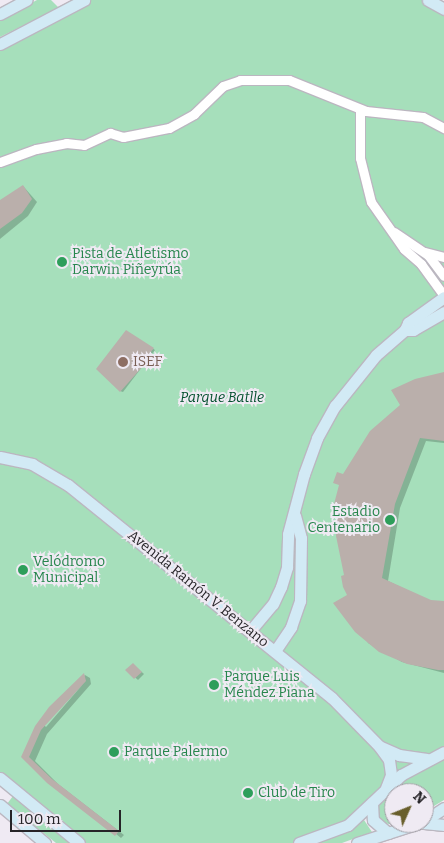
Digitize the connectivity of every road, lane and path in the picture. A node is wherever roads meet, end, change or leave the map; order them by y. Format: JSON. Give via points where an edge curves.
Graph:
{"nodes":[{"id":1,"x":26,"y":0,"type":"edge"},
{"id":2,"x":58,"y":0,"type":"edge"},
{"id":3,"x":84,"y":0,"type":"edge"},
{"id":4,"x":428,"y":0,"type":"edge"},
{"id":5,"x":71,"y":8,"type":"junction"},
{"id":6,"x":444,"y":9,"type":"edge"},
{"id":7,"x":0,"y":14,"type":"edge"},
{"id":8,"x":0,"y":44,"type":"edge"},
{"id":9,"x":360,"y":109,"type":"junction"},
{"id":10,"x":444,"y":128,"type":"edge"},
{"id":11,"x":0,"y":162,"type":"edge"},
{"id":12,"x":392,"y":230,"type":"junction"},
{"id":13,"x":423,"y":251,"type":"junction"},
{"id":14,"x":444,"y":257,"type":"edge"},
{"id":15,"x":444,"y":276,"type":"edge"},
{"id":16,"x":444,"y":296,"type":"edge"},
{"id":17,"x":444,"y":312,"type":"edge"},
{"id":18,"x":405,"y":330,"type":"junction"},
{"id":19,"x":0,"y":458,"type":"edge"},
{"id":20,"x":295,"y":516,"type":"junction"},
{"id":21,"x":250,"y":631,"type":"junction"},
{"id":22,"x":275,"y":651,"type":"junction"},
{"id":23,"x":379,"y":746,"type":"junction"},
{"id":24,"x":444,"y":752,"type":"edge"},
{"id":25,"x":427,"y":759,"type":"junction"},
{"id":26,"x":0,"y":778,"type":"edge"},
{"id":27,"x":387,"y":783,"type":"edge"},
{"id":28,"x":393,"y":783,"type":"edge"},
{"id":29,"x":10,"y":786,"type":"junction"},
{"id":30,"x":384,"y":790,"type":"edge"},
{"id":31,"x":0,"y":803,"type":"edge"},
{"id":32,"x":372,"y":803,"type":"junction"},
{"id":33,"x":384,"y":829,"type":"edge"},
{"id":34,"x":385,"y":833,"type":"edge"},
{"id":35,"x":38,"y":841,"type":"edge"},
{"id":36,"x":79,"y":843,"type":"edge"},
{"id":37,"x":299,"y":843,"type":"edge"},
{"id":38,"x":358,"y":843,"type":"edge"}],
"edges":[{"from":1,"to":7,"type":"street"},
{"from":2,"to":5,"type":"street"},
{"from":3,"to":5,"type":"street"},
{"from":4,"to":6,"type":"street"},
{"from":5,"to":8,"type":"street"},
{"from":9,"to":10,"type":"street","via":[[423,117]]},
{"from":9,"to":11,"type":"street","via":[[288,80],[240,80],[223,86],[194,114],[169,128],[122,137],[110,133],[84,145],[66,143],[36,149]]},
{"from":9,"to":12,"type":"street","via":[[360,158],[365,185],[376,212]]},
{"from":12,"to":13,"type":"street"},
{"from":12,"to":16,"type":"street"},
{"from":13,"to":14,"type":"street"},
{"from":13,"to":15,"type":"street"},
{"from":16,"to":18,"type":"street","via":[[408,323]]},
{"from":17,"to":18,"type":"street","via":[[414,330]]},
{"from":18,"to":20,"type":"street","via":[[360,372],[335,406],[312,450]]},
{"from":19,"to":21,"type":"street","name":"Avenida Ramón V. Benzano","via":[[32,464],[68,485]]},
{"from":20,"to":21,"type":"street","via":[[288,534],[287,567],[281,587],[273,604]]},
{"from":20,"to":22,"type":"street","via":[[301,538],[300,601],[291,627]]},
{"from":21,"to":22,"type":"street","name":"Avenida Ramón V. Benzano"},
{"from":22,"to":23,"type":"street","name":"Avenida Ramón V. Benzano","via":[[332,698]]},
{"from":23,"to":25,"type":"street","name":"Avenida Ramón V. Benzano","via":[[399,755]]},
{"from":23,"to":27,"type":"street","name":"Avenida Ramón V. Benzano","via":[[391,770]]},
{"from":24,"to":25,"type":"street"},
{"from":25,"to":28,"type":"street"},
{"from":26,"to":29,"type":"street"},
{"from":29,"to":31,"type":"street","via":[[10,793]]},
{"from":29,"to":36,"type":"street"},
{"from":30,"to":32,"type":"street"},
{"from":31,"to":35,"type":"street"},
{"from":32,"to":33,"type":"street","via":[[373,820]]},
{"from":32,"to":37,"type":"street","via":[[348,825]]},
{"from":34,"to":38,"type":"street"}]}
